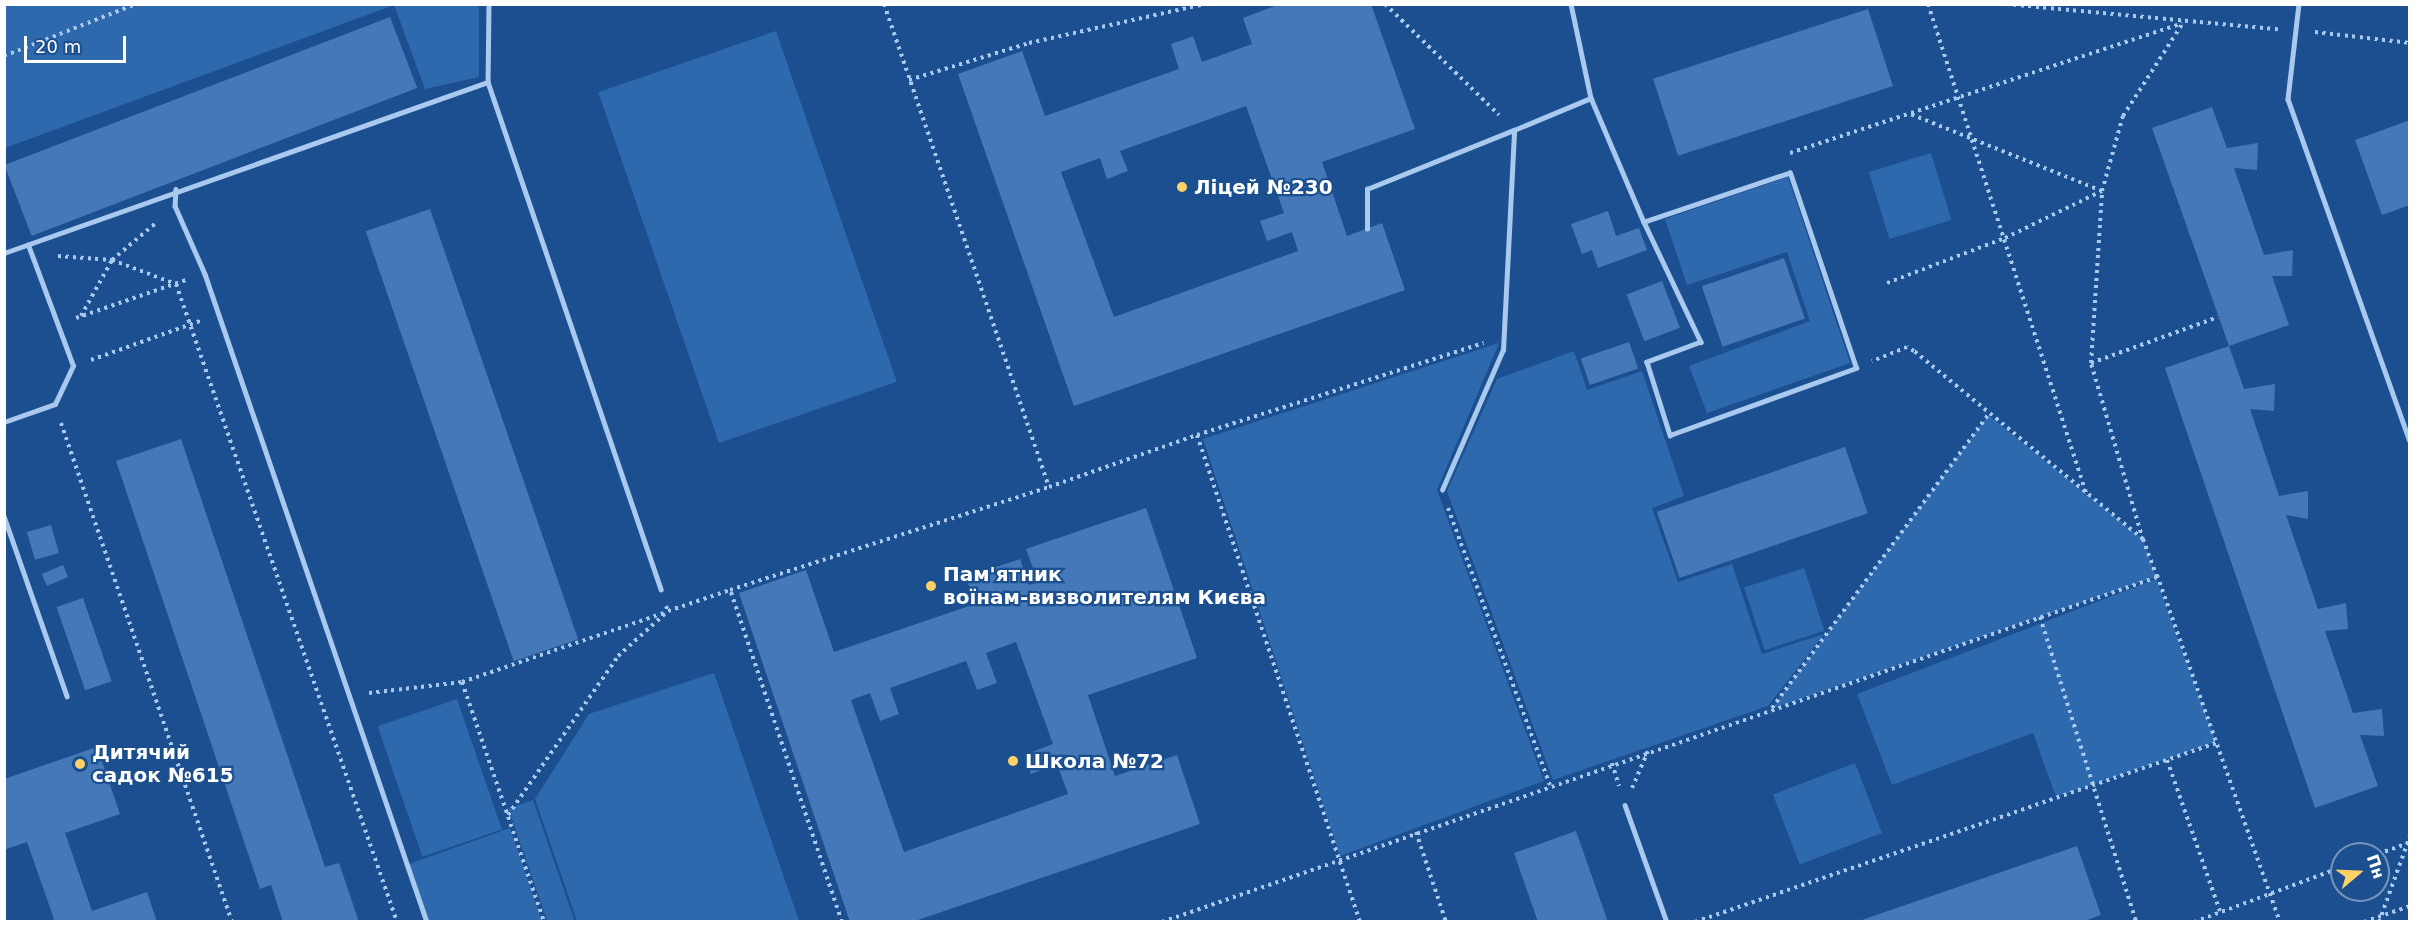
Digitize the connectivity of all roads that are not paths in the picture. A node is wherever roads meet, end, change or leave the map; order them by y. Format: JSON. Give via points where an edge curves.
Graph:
{"nodes":[{"id":1,"x":489,"y":4,"type":"edge"},
{"id":2,"x":1571,"y":4,"type":"edge"},
{"id":3,"x":2299,"y":4,"type":"edge"},
{"id":4,"x":488,"y":82,"type":"junction"},
{"id":5,"x":1592,"y":99,"type":"junction"},
{"id":6,"x":1514,"y":130,"type":"junction"},
{"id":7,"x":176,"y":189,"type":"junction"},
{"id":8,"x":1644,"y":222,"type":"junction"},
{"id":9,"x":1367,"y":229,"type":"dead end"},
{"id":10,"x":28,"y":244,"type":"junction"},
{"id":11,"x":4,"y":253,"type":"edge"},
{"id":12,"x":4,"y":422,"type":"edge"},
{"id":13,"x":2409,"y":441,"type":"edge"},
{"id":14,"x":1442,"y":490,"type":"road end"},
{"id":15,"x":4,"y":516,"type":"edge"},
{"id":16,"x":660,"y":589,"type":"dead end"},
{"id":17,"x":67,"y":696,"type":"dead end"},
{"id":18,"x":1625,"y":805,"type":"road end"},
{"id":19,"x":427,"y":921,"type":"edge"},
{"id":20,"x":1667,"y":921,"type":"edge"}],
"edges":[{"from":1,"to":4,"type":"lane"},
{"from":2,"to":5,"type":"lane"},
{"from":3,"to":13,"type":"lane","via":[[2288,99]]},
{"from":4,"to":7,"type":"lane"},
{"from":4,"to":16,"type":"lane"},
{"from":5,"to":6,"type":"lane"},
{"from":5,"to":8,"type":"lane"},
{"from":6,"to":9,"type":"lane","via":[[1367,189]]},
{"from":6,"to":14,"type":"lane","via":[[1503,350]]},
{"from":7,"to":10,"type":"lane"},
{"from":7,"to":19,"type":"lane","via":[[175,206],[206,274]]},
{"from":8,"to":8,"type":"lane","via":[[1701,342],[1647,362],[1670,435],[1856,368],[1790,172]]},
{"from":10,"to":11,"type":"lane"},
{"from":10,"to":12,"type":"lane","via":[[73,366],[55,404]]},
{"from":15,"to":17,"type":"lane"},
{"from":18,"to":20,"type":"lane"}]}
